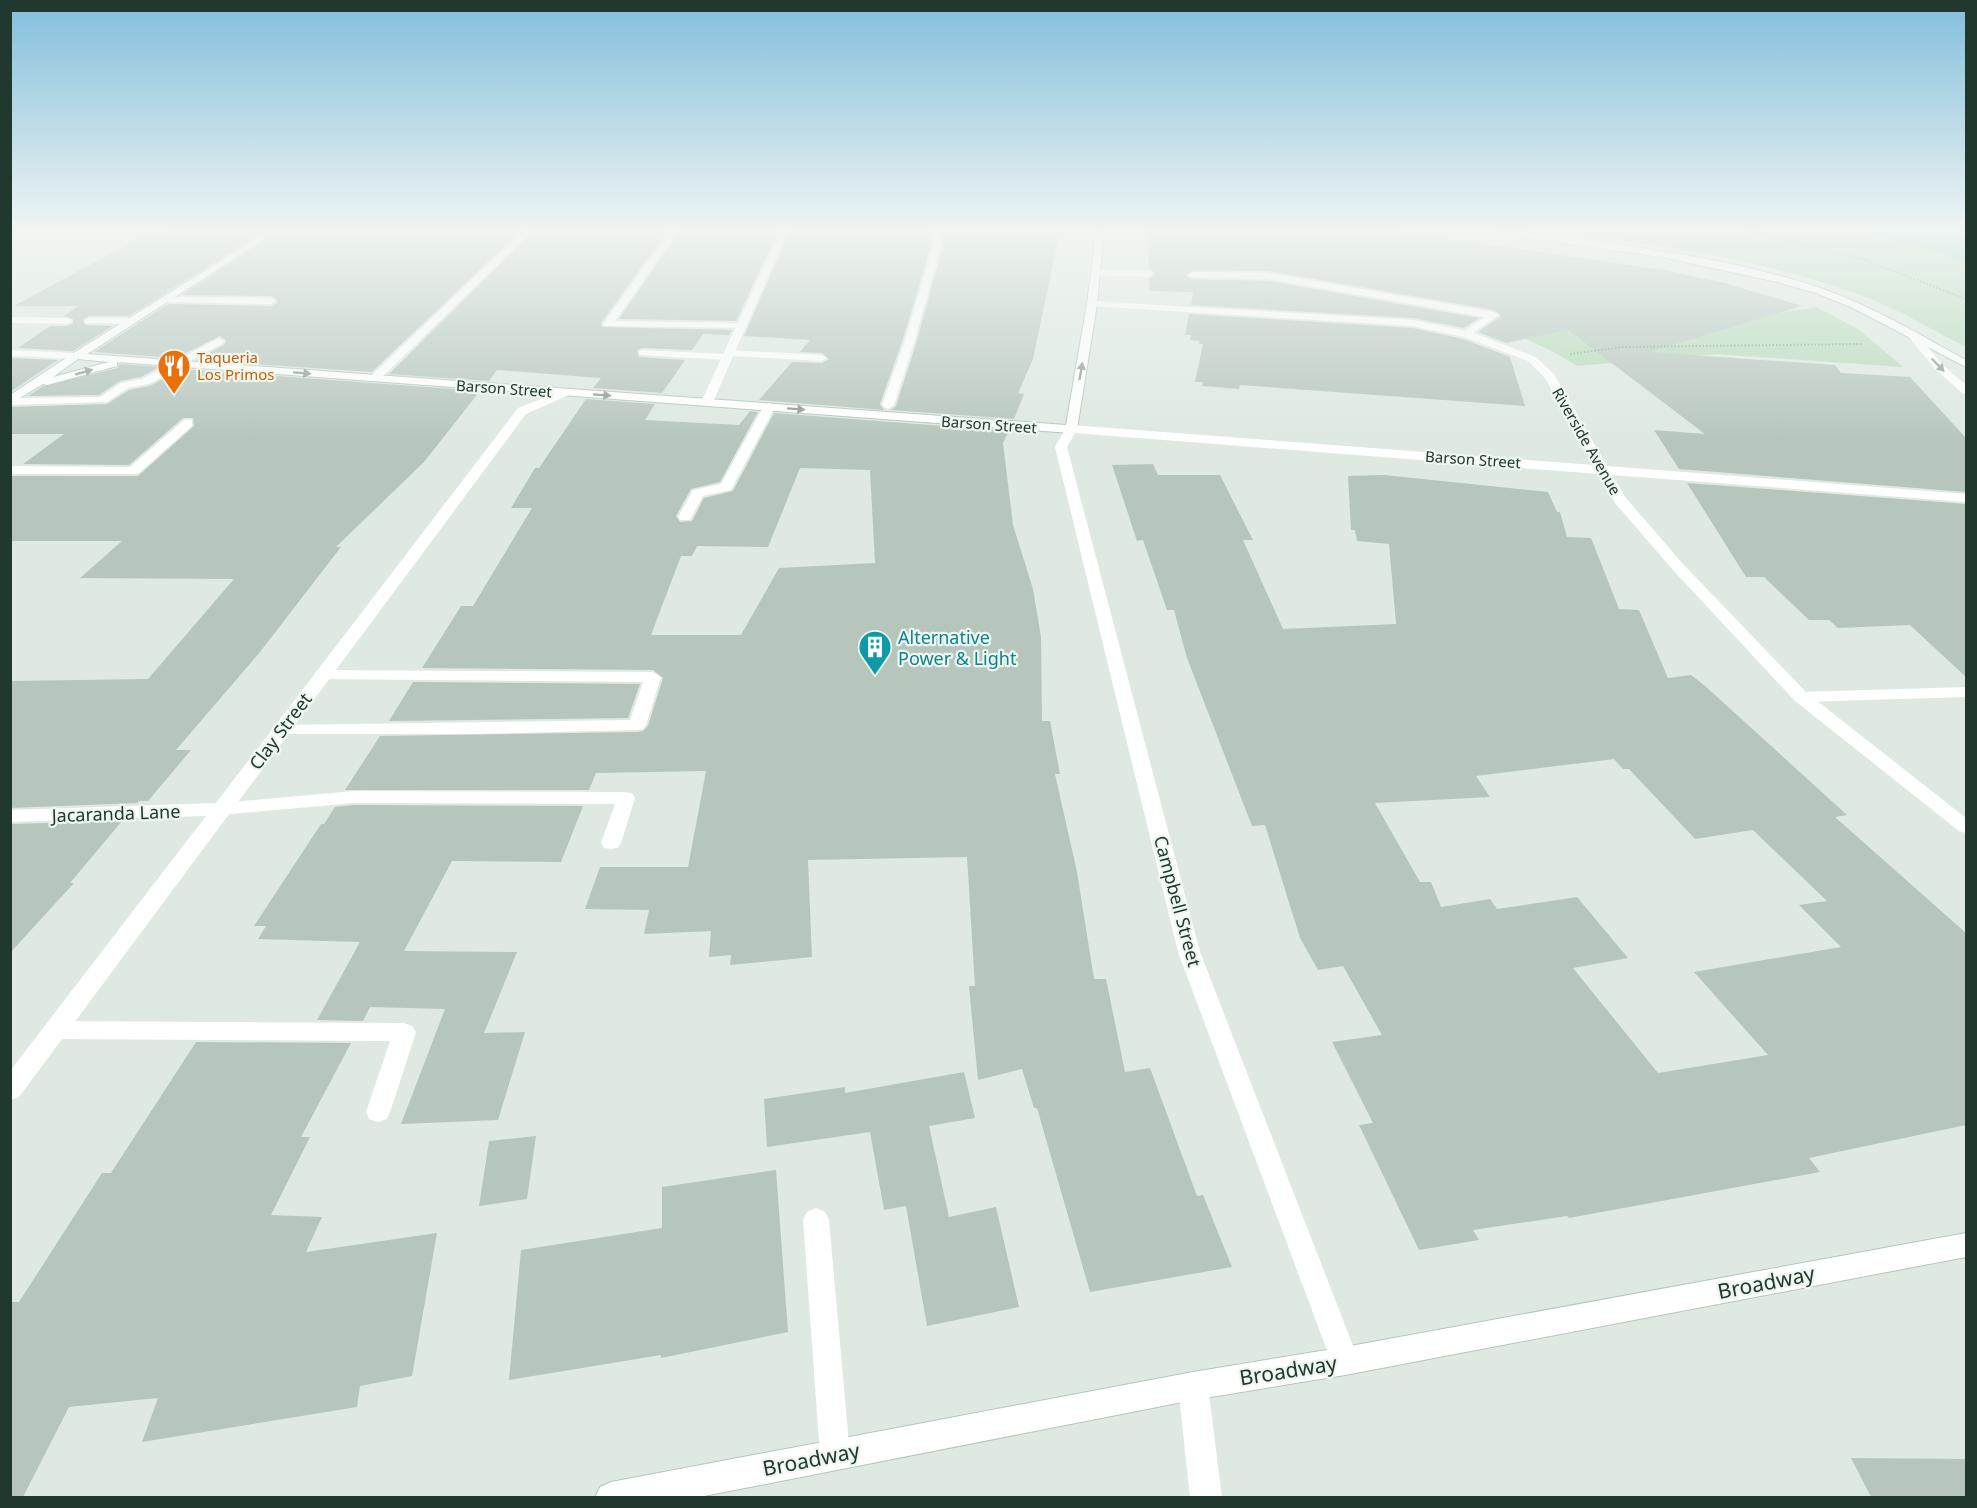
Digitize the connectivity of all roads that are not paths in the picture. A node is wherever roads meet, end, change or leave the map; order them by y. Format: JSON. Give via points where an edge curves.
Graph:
{"nodes":[{"id":1,"x":162,"y":301,"type":"edge"},
{"id":2,"x":455,"y":301,"type":"edge"},
{"id":3,"x":624,"y":301,"type":"edge"},
{"id":4,"x":752,"y":301,"type":"edge"},
{"id":5,"x":921,"y":301,"type":"edge"},
{"id":6,"x":1415,"y":301,"type":"edge"},
{"id":7,"x":1840,"y":301,"type":"edge"},
{"id":8,"x":1092,"y":304,"type":"joint"},
{"id":9,"x":10,"y":320,"type":"edge"},
{"id":10,"x":67,"y":321,"type":"dead end"},
{"id":11,"x":88,"y":321,"type":"dead end"},
{"id":12,"x":131,"y":321,"type":"junction"},
{"id":13,"x":741,"y":326,"type":"junction"},
{"id":14,"x":1467,"y":334,"type":"junction"},
{"id":15,"x":1913,"y":336,"type":"junction"},
{"id":16,"x":219,"y":341,"type":"dead end"},
{"id":17,"x":10,"y":353,"type":"edge"},
{"id":18,"x":643,"y":353,"type":"dead end"},
{"id":19,"x":728,"y":355,"type":"junction"},
{"id":20,"x":76,"y":356,"type":"junction"},
{"id":21,"x":822,"y":358,"type":"dead end"},
{"id":22,"x":132,"y":360,"type":"junction"},
{"id":23,"x":181,"y":364,"type":"junction"},
{"id":24,"x":1966,"y":364,"type":"edge"},
{"id":25,"x":374,"y":379,"type":"junction"},
{"id":26,"x":37,"y":385,"type":"junction"},
{"id":27,"x":1966,"y":391,"type":"edge"},
{"id":28,"x":565,"y":393,"type":"junction"},
{"id":29,"x":10,"y":401,"type":"edge"},
{"id":30,"x":706,"y":402,"type":"junction"},
{"id":31,"x":888,"y":405,"type":"dead end"},
{"id":32,"x":769,"y":407,"type":"junction"},
{"id":33,"x":188,"y":423,"type":"dead end"},
{"id":34,"x":1071,"y":429,"type":"junction"},
{"id":35,"x":1604,"y":469,"type":"junction"},
{"id":36,"x":10,"y":470,"type":"edge"},
{"id":37,"x":1966,"y":498,"type":"edge"},
{"id":38,"x":685,"y":517,"type":"dead end"},
{"id":39,"x":322,"y":675,"type":"junction"},
{"id":40,"x":1966,"y":692,"type":"edge"},
{"id":41,"x":1801,"y":697,"type":"junction"},
{"id":42,"x":280,"y":730,"type":"junction"},
{"id":43,"x":221,"y":809,"type":"junction"},
{"id":44,"x":10,"y":816,"type":"edge"},
{"id":45,"x":1966,"y":826,"type":"edge"},
{"id":46,"x":611,"y":843,"type":"dead end"},
{"id":47,"x":55,"y":1030,"type":"junction"},
{"id":48,"x":10,"y":1089,"type":"edge"},
{"id":49,"x":378,"y":1112,"type":"dead end"},
{"id":50,"x":816,"y":1220,"type":"dead end"},
{"id":51,"x":1966,"y":1245,"type":"edge"},
{"id":52,"x":1345,"y":1361,"type":"junction"},
{"id":53,"x":1193,"y":1386,"type":"junction"},
{"id":54,"x":835,"y":1455,"type":"junction"},
{"id":55,"x":611,"y":1497,"type":"edge"},
{"id":56,"x":1206,"y":1497,"type":"edge"}],
"edges":[{"from":1,"to":12,"type":"street"},
{"from":2,"to":25,"type":"street"},
{"from":3,"to":13,"type":"street","via":[[608,324]]},
{"from":4,"to":13,"type":"street"},
{"from":5,"to":31,"type":"street"},
{"from":6,"to":14,"type":"street","via":[[1494,315]]},
{"from":7,"to":15,"type":"street"},
{"from":8,"to":14,"type":"street","name":"Riverside Avenue","via":[[1413,323]]},
{"from":34,"to":8,"type":"street","one_way":true},
{"from":9,"to":10,"type":"street"},
{"from":11,"to":12,"type":"street"},
{"from":12,"to":20,"type":"street"},
{"from":13,"to":19,"type":"street"},
{"from":14,"to":35,"type":"street","name":"Riverside Avenue","via":[[1532,359],[1550,376]]},
{"from":15,"to":24,"type":"street"},
{"from":15,"to":27,"type":"street","one_way":true},
{"from":16,"to":23,"type":"street"},
{"from":17,"to":20,"type":"street","name":"Barson Street"},
{"from":18,"to":19,"type":"street"},
{"from":19,"to":21,"type":"street"},
{"from":19,"to":30,"type":"street"},
{"from":20,"to":22,"type":"street","name":"Barson Street"},
{"from":20,"to":26,"type":"street"},
{"from":22,"to":23,"type":"street","name":"Barson Street"},
{"from":26,"to":22,"type":"street","one_way":true},
{"from":23,"to":25,"type":"street","name":"Barson Street","one_way":true},
{"from":23,"to":29,"type":"street","via":[[145,382],[125,385],[103,400]]},
{"from":25,"to":28,"type":"street","name":"Barson Street"},
{"from":26,"to":29,"type":"street"},
{"from":28,"to":30,"type":"street","name":"Barson Street","one_way":true},
{"from":28,"to":39,"type":"street","name":"Clay Street","via":[[522,411]]},
{"from":30,"to":32,"type":"street","name":"Barson Street"},
{"from":32,"to":34,"type":"street","name":"Barson Street","one_way":true},
{"from":32,"to":38,"type":"street","via":[[726,487],[698,493]]},
{"from":33,"to":36,"type":"street","via":[[133,471]]},
{"from":34,"to":35,"type":"street","name":"Barson Street"},
{"from":34,"to":52,"type":"street","name":"Campbell Street","via":[[1061,447],[1189,952]]},
{"from":35,"to":37,"type":"street","name":"Barson Street"},
{"from":35,"to":41,"type":"street","name":"Riverside Avenue","via":[[1620,500]]},
{"from":39,"to":42,"type":"street","name":"Clay Street"},
{"from":39,"to":42,"type":"street","via":[[653,677],[637,725]]},
{"from":40,"to":41,"type":"street"},
{"from":41,"to":45,"type":"street","name":"Riverside Avenue"},
{"from":42,"to":43,"type":"street","name":"Clay Street"},
{"from":43,"to":44,"type":"street","name":"Jacaranda Lane"},
{"from":43,"to":46,"type":"street","name":"Jacaranda Lane","via":[[354,797],[626,798]]},
{"from":43,"to":47,"type":"street","name":"Clay Street"},
{"from":47,"to":48,"type":"street","name":"Clay Street"},
{"from":47,"to":49,"type":"street","via":[[404,1032]]},
{"from":50,"to":54,"type":"street"},
{"from":51,"to":52,"type":"street","name":"Broadway"},
{"from":52,"to":53,"type":"street","name":"Broadway"},
{"from":53,"to":54,"type":"street","name":"Broadway"},
{"from":53,"to":56,"type":"street"},
{"from":54,"to":55,"type":"street","name":"Broadway"}]}
